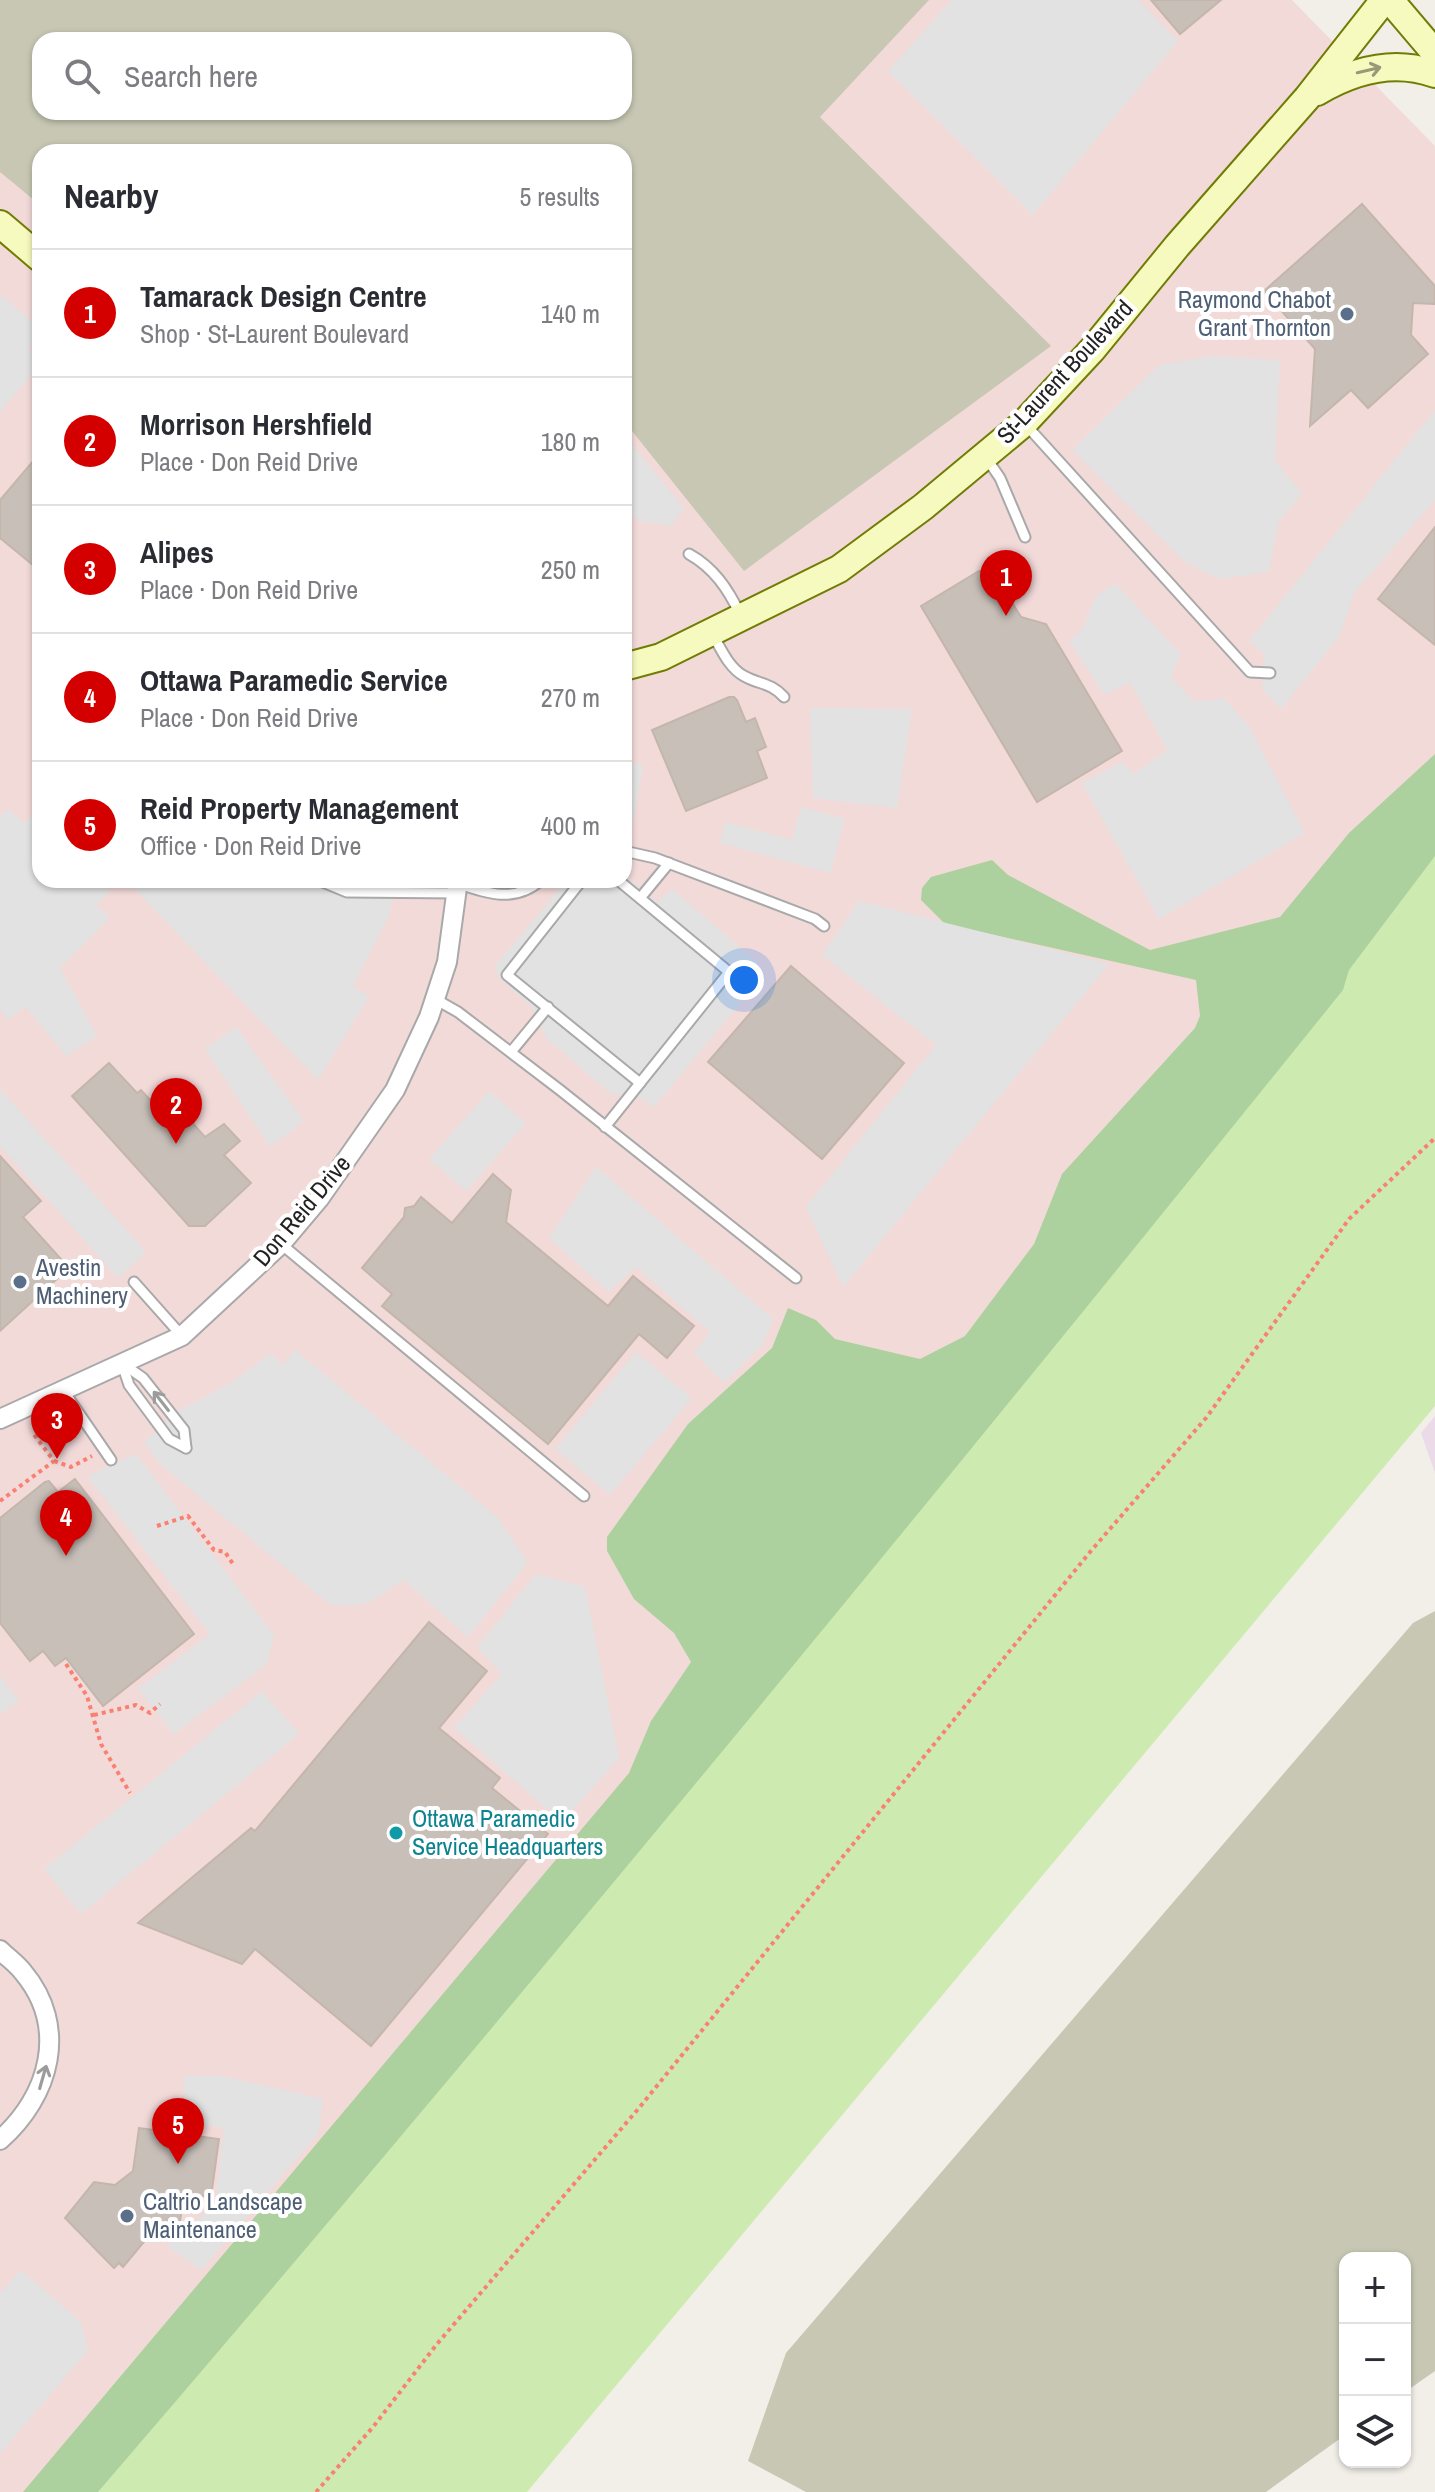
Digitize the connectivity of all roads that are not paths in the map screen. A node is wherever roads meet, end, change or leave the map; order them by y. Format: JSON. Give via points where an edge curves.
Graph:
{"nodes":[{"id":1,"x":1387,"y":0,"type":"edge"},
{"id":2,"x":1435,"y":53,"type":"edge"},
{"id":3,"x":1435,"y":74,"type":"edge"},
{"id":4,"x":1307,"y":98,"type":"junction"},
{"id":5,"x":0,"y":224,"type":"edge"},
{"id":6,"x":32,"y":251,"type":"edge"},
{"id":7,"x":1024,"y":423,"type":"junction"},
{"id":8,"x":985,"y":456,"type":"junction"},
{"id":9,"x":1025,"y":537,"type":"dead end"},
{"id":10,"x":689,"y":554,"type":"dead end"},
{"id":11,"x":741,"y":617,"type":"junction"},
{"id":12,"x":711,"y":632,"type":"junction"},
{"id":13,"x":632,"y":657,"type":"edge"},
{"id":14,"x":661,"y":657,"type":"junction"},
{"id":15,"x":632,"y":665,"type":"edge"},
{"id":16,"x":632,"y":673,"type":"edge"},
{"id":17,"x":1270,"y":673,"type":"dead end"},
{"id":18,"x":784,"y":697,"type":"dead end"},
{"id":19,"x":632,"y":853,"type":"edge"},
{"id":20,"x":669,"y":863,"type":"junction"},
{"id":21,"x":337,"y":888,"type":"edge"},
{"id":22,"x":410,"y":888,"type":"edge"},
{"id":23,"x":457,"y":888,"type":"edge"},
{"id":24,"x":469,"y":888,"type":"edge"},
{"id":25,"x":529,"y":888,"type":"edge"},
{"id":26,"x":576,"y":888,"type":"edge"},
{"id":27,"x":629,"y":888,"type":"edge"},
{"id":28,"x":641,"y":897,"type":"junction"},
{"id":29,"x":824,"y":926,"type":"dead end"},
{"id":30,"x":435,"y":999,"type":"junction"},
{"id":31,"x":548,"y":1007,"type":"junction"},
{"id":32,"x":511,"y":1052,"type":"junction"},
{"id":33,"x":640,"y":1083,"type":"junction"},
{"id":34,"x":605,"y":1127,"type":"junction"},
{"id":35,"x":281,"y":1244,"type":"junction"},
{"id":36,"x":796,"y":1278,"type":"dead end"},
{"id":37,"x":134,"y":1282,"type":"dead end"},
{"id":38,"x":182,"y":1336,"type":"junction"},
{"id":39,"x":122,"y":1363,"type":"junction"},
{"id":40,"x":63,"y":1390,"type":"junction"},
{"id":41,"x":0,"y":1419,"type":"edge"},
{"id":42,"x":111,"y":1460,"type":"dead end"},
{"id":43,"x":584,"y":1496,"type":"dead end"},
{"id":44,"x":0,"y":1950,"type":"edge"},
{"id":45,"x":0,"y":2140,"type":"edge"}],
"edges":[{"from":1,"to":2,"type":"street"},
{"from":1,"to":4,"type":"street","name":"St-Laurent Boulevard"},
{"from":4,"to":3,"type":"street","one_way":true,"via":[[1338,79],[1377,68],[1411,66]]},
{"from":4,"to":7,"type":"street","name":"St-Laurent Boulevard"},
{"from":5,"to":6,"type":"street"},
{"from":7,"to":8,"type":"street","name":"St-Laurent Boulevard"},
{"from":7,"to":17,"type":"lane","via":[[1250,672]]},
{"from":8,"to":9,"type":"lane"},
{"from":8,"to":11,"type":"street","name":"St-Laurent Boulevard","via":[[839,569]]},
{"from":10,"to":11,"type":"lane","via":[[722,582]]},
{"from":11,"to":12,"type":"street","name":"St-Laurent Boulevard"},
{"from":12,"to":14,"type":"street","name":"St-Laurent Boulevard"},
{"from":12,"to":18,"type":"lane","via":[[733,667]]},
{"from":13,"to":14,"type":"street"},
{"from":14,"to":15,"type":"street","name":"St-Laurent Boulevard"},
{"from":14,"to":16,"type":"street"},
{"from":19,"to":20,"type":"lane"},
{"from":20,"to":28,"type":"lane"},
{"from":20,"to":29,"type":"lane"},
{"from":21,"to":22,"type":"lane"},
{"from":23,"to":30,"type":"street","name":"Don Reid Drive","via":[[447,962]]},
{"from":24,"to":25,"type":"lane","via":[[508,896]]},
{"from":26,"to":31,"type":"lane","via":[[507,975]]},
{"from":27,"to":28,"type":"lane"},
{"from":28,"to":33,"type":"lane","via":[[729,972]]},
{"from":30,"to":32,"type":"lane"},
{"from":30,"to":35,"type":"street","name":"Don Reid Drive","via":[[395,1090]]},
{"from":31,"to":32,"type":"lane"},
{"from":31,"to":33,"type":"lane"},
{"from":32,"to":34,"type":"lane"},
{"from":33,"to":34,"type":"lane"},
{"from":34,"to":36,"type":"lane"},
{"from":35,"to":38,"type":"street","name":"Don Reid Drive"},
{"from":35,"to":43,"type":"lane"},
{"from":37,"to":38,"type":"lane"},
{"from":38,"to":39,"type":"street","name":"Don Reid Drive"},
{"from":39,"to":39,"type":"lane","one_way":true,"via":[[129,1385],[169,1439],[186,1448],[184,1430],[143,1378]]},
{"from":39,"to":40,"type":"street","name":"Don Reid Drive"},
{"from":40,"to":41,"type":"street","name":"Don Reid Drive"},
{"from":40,"to":42,"type":"lane"},
{"from":45,"to":44,"type":"street","one_way":true,"via":[[38,2095],[49,2035],[42,2005],[24,1972]]}]}
